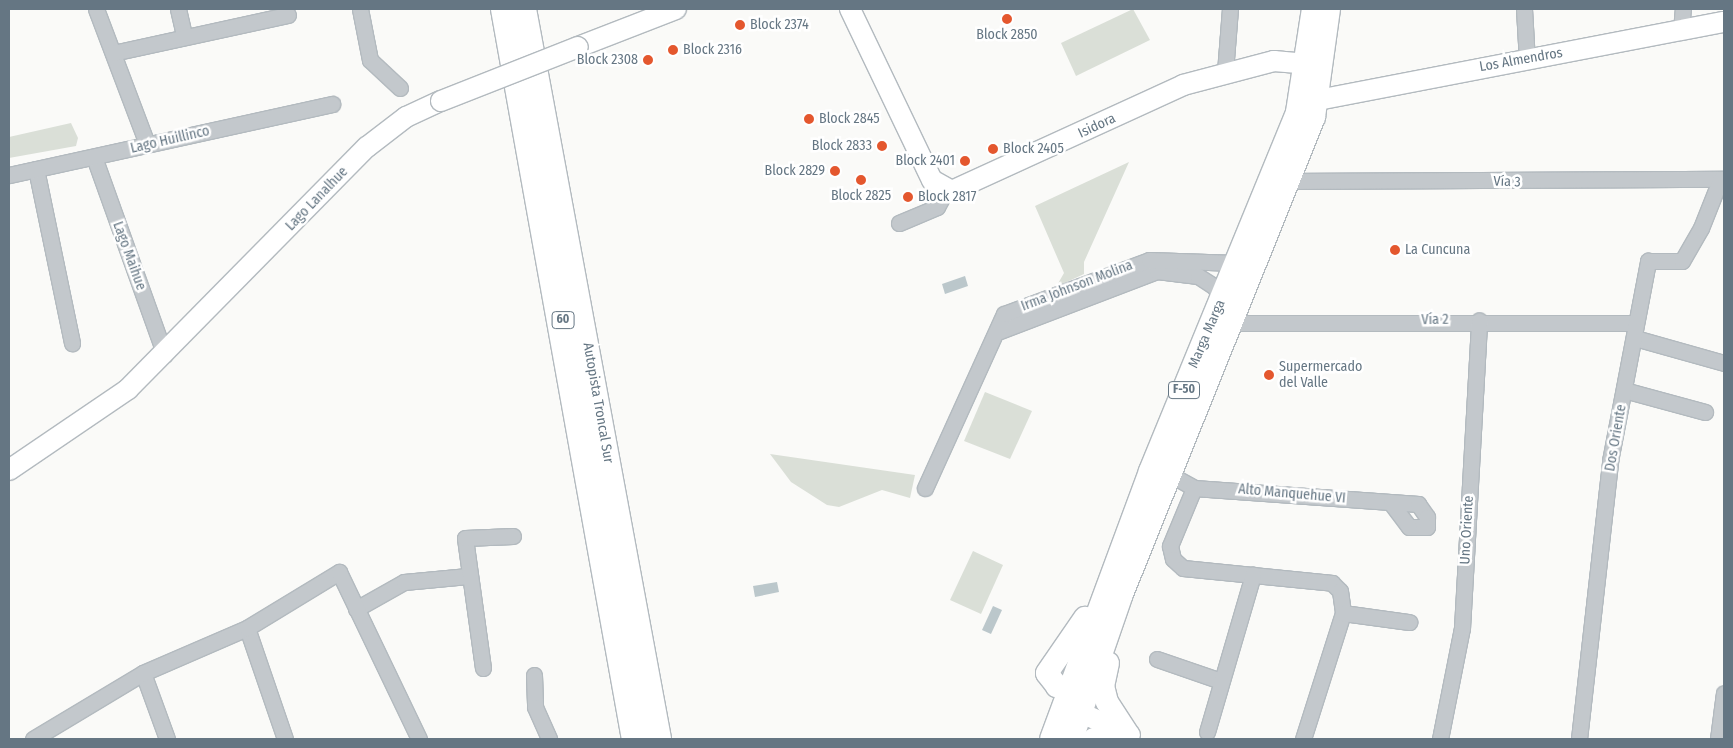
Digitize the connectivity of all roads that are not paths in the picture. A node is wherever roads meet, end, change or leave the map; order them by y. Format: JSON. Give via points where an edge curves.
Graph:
{"nodes":[{"id":1,"x":96,"y":9,"type":"edge"},
{"id":2,"x":178,"y":9,"type":"edge"},
{"id":3,"x":360,"y":9,"type":"edge"},
{"id":4,"x":504,"y":9,"type":"edge"},
{"id":5,"x":523,"y":9,"type":"edge"},
{"id":6,"x":676,"y":9,"type":"edge"},
{"id":7,"x":850,"y":9,"type":"edge"},
{"id":8,"x":1230,"y":9,"type":"edge"},
{"id":9,"x":1313,"y":9,"type":"edge"},
{"id":10,"x":1329,"y":9,"type":"edge"},
{"id":11,"x":1524,"y":9,"type":"edge"},
{"id":12,"x":1683,"y":9,"type":"edge"},
{"id":13,"x":272,"y":13,"type":"edge"},
{"id":14,"x":288,"y":15,"type":"dead end"},
{"id":15,"x":1724,"y":22,"type":"edge"},
{"id":16,"x":1681,"y":30,"type":"junction"},
{"id":17,"x":184,"y":36,"type":"junction"},
{"id":18,"x":113,"y":54,"type":"junction"},
{"id":19,"x":1527,"y":61,"type":"junction"},
{"id":20,"x":1307,"y":64,"type":"junction"},
{"id":21,"x":1226,"y":72,"type":"junction"},
{"id":22,"x":400,"y":88,"type":"dead end"},
{"id":23,"x":1318,"y":100,"type":"junction"},
{"id":24,"x":332,"y":104,"type":"dead end"},
{"id":25,"x":147,"y":144,"type":"junction"},
{"id":26,"x":94,"y":157,"type":"junction"},
{"id":27,"x":36,"y":169,"type":"junction"},
{"id":28,"x":9,"y":175,"type":"edge"},
{"id":29,"x":1722,"y":180,"type":"edge"},
{"id":30,"x":1289,"y":181,"type":"junction"},
{"id":31,"x":946,"y":190,"type":"junction"},
{"id":32,"x":899,"y":224,"type":"dead end"},
{"id":33,"x":1237,"y":263,"type":"junction"},
{"id":34,"x":1231,"y":312,"type":"junction"},
{"id":35,"x":1479,"y":320,"type":"junction"},
{"id":36,"x":1000,"y":331,"type":"junction"},
{"id":37,"x":1636,"y":331,"type":"junction"},
{"id":38,"x":72,"y":343,"type":"dead end"},
{"id":39,"x":165,"y":355,"type":"junction"},
{"id":40,"x":1724,"y":363,"type":"edge"},
{"id":41,"x":1624,"y":390,"type":"junction"},
{"id":42,"x":1705,"y":412,"type":"dead end"},
{"id":43,"x":9,"y":470,"type":"edge"},
{"id":44,"x":1168,"y":483,"type":"junction"},
{"id":45,"x":925,"y":488,"type":"dead end"},
{"id":46,"x":1191,"y":493,"type":"junction"},
{"id":47,"x":1391,"y":503,"type":"dead end"},
{"id":48,"x":513,"y":536,"type":"dead end"},
{"id":49,"x":1252,"y":575,"type":"junction"},
{"id":50,"x":468,"y":576,"type":"junction"},
{"id":51,"x":629,"y":582,"type":"junction"},
{"id":52,"x":1112,"y":594,"type":"junction"},
{"id":53,"x":356,"y":609,"type":"junction"},
{"id":54,"x":1343,"y":613,"type":"junction"},
{"id":55,"x":1409,"y":622,"type":"dead end"},
{"id":56,"x":247,"y":628,"type":"junction"},
{"id":57,"x":1158,"y":659,"type":"dead end"},
{"id":58,"x":483,"y":668,"type":"dead end"},
{"id":59,"x":143,"y":673,"type":"junction"},
{"id":60,"x":534,"y":675,"type":"dead end"},
{"id":61,"x":1221,"y":681,"type":"junction"},
{"id":62,"x":1724,"y":693,"type":"edge"},
{"id":63,"x":1075,"y":701,"type":"junction"},
{"id":64,"x":1207,"y":732,"type":"dead end"},
{"id":65,"x":1128,"y":734,"type":"edge"},
{"id":66,"x":36,"y":739,"type":"edge"},
{"id":67,"x":166,"y":739,"type":"edge"},
{"id":68,"x":285,"y":739,"type":"edge"},
{"id":69,"x":419,"y":739,"type":"edge"},
{"id":70,"x":549,"y":739,"type":"edge"},
{"id":71,"x":636,"y":739,"type":"edge"},
{"id":72,"x":658,"y":739,"type":"edge"},
{"id":73,"x":670,"y":739,"type":"edge"},
{"id":74,"x":1051,"y":739,"type":"edge"},
{"id":75,"x":1072,"y":739,"type":"edge"},
{"id":76,"x":1094,"y":739,"type":"edge"},
{"id":77,"x":1303,"y":739,"type":"edge"},
{"id":78,"x":1440,"y":739,"type":"edge"},
{"id":79,"x":1579,"y":739,"type":"edge"},
{"id":80,"x":1718,"y":739,"type":"edge"}],
"edges":[{"from":1,"to":18,"type":"street"},
{"from":2,"to":17,"type":"street"},
{"from":3,"to":22,"type":"street","via":[[370,60]]},
{"from":4,"to":71,"type":"highway","name":"Autopista Troncal Sur","number":"60"},
{"from":5,"to":51,"type":"highway","name":"Autopista Troncal Sur","number":"60","via":[[563,203]]},
{"from":6,"to":39,"type":"street","name":"Lago Lanalhue","bridge":true,"via":[[406,117],[368,147]]},
{"from":7,"to":31,"type":"street","via":[[932,180]]},
{"from":8,"to":21,"type":"street"},
{"from":9,"to":20,"type":"main road","name":"Marga Marga","number":"F-50"},
{"from":10,"to":23,"type":"main road","name":"Marga Marga","number":"F-50"},
{"from":11,"to":19,"type":"street"},
{"from":12,"to":16,"type":"street"},
{"from":13,"to":14,"type":"street"},
{"from":13,"to":17,"type":"street"},
{"from":15,"to":16,"type":"street","name":"Los Almendros"},
{"from":16,"to":19,"type":"street","name":"Los Almendros"},
{"from":17,"to":18,"type":"street"},
{"from":18,"to":25,"type":"street"},
{"from":19,"to":23,"type":"street","name":"Los Almendros"},
{"from":20,"to":21,"type":"street","name":"Isidora","via":[[1274,61]]},
{"from":20,"to":23,"type":"main road","via":[[1315,71]]},
{"from":20,"to":33,"type":"main road","name":"Marga Marga","number":"F-50","via":[[1297,112]]},
{"from":21,"to":31,"type":"street","name":"Isidora","via":[[1183,85],[963,190]]},
{"from":23,"to":30,"type":"main road","name":"Marga Marga","number":"F-50"},
{"from":24,"to":25,"type":"street","name":"Lago Huillinco"},
{"from":25,"to":26,"type":"street","name":"Lago Huillinco"},
{"from":26,"to":27,"type":"street","name":"Lago Huillinco"},
{"from":26,"to":39,"type":"street","name":"Lago Maihue"},
{"from":27,"to":28,"type":"street","name":"Lago Huillinco"},
{"from":27,"to":38,"type":"street"},
{"from":29,"to":30,"type":"street","name":"Vía 3"},
{"from":29,"to":37,"type":"street","name":"Dos Oriente","via":[[1682,261],[1648,261]]},
{"from":30,"to":34,"type":"main road","name":"Marga Marga","number":"F-50"},
{"from":31,"to":32,"type":"street","via":[[937,207]]},
{"from":33,"to":34,"type":"main road","name":"Marga Marga","number":"F-50"},
{"from":33,"to":36,"type":"street","name":"Irma Johnson Molina","via":[[1168,258],[1131,264],[1051,299],[1004,314]]},
{"from":34,"to":35,"type":"street","name":"Vía 2"},
{"from":34,"to":36,"type":"street","name":"Irma Johnson Molina","via":[[1215,287],[1198,276],[1157,271]]},
{"from":34,"to":44,"type":"main road","name":"Marga Marga","number":"F-50"},
{"from":34,"to":52,"type":"main road","name":"Marga Marga","number":"F-50"},
{"from":35,"to":37,"type":"street","name":"Vía 2"},
{"from":35,"to":78,"type":"street","name":"Uno Oriente","via":[[1462,628]]},
{"from":36,"to":45,"type":"street","name":"Irma Johnson Molina"},
{"from":37,"to":40,"type":"street","name":"Vía 2"},
{"from":37,"to":41,"type":"street","name":"Dos Oriente"},
{"from":39,"to":43,"type":"street","name":"Lago Lanalhue","via":[[102,410]]},
{"from":41,"to":42,"type":"street"},
{"from":41,"to":79,"type":"street","name":"Dos Oriente","via":[[1610,461]]},
{"from":44,"to":46,"type":"street","name":"Alto Manquehue VI"},
{"from":44,"to":52,"type":"main road","name":"Marga Marga","number":"F-50"},
{"from":46,"to":47,"type":"street","name":"Alto Manquehue VI"},
{"from":46,"to":49,"type":"street","via":[[1170,546],[1173,559],[1182,568]]},
{"from":48,"to":50,"type":"street","via":[[465,538]]},
{"from":49,"to":54,"type":"street","via":[[1332,583],[1342,597]]},
{"from":49,"to":61,"type":"street"},
{"from":50,"to":53,"type":"street","via":[[404,582]]},
{"from":50,"to":58,"type":"street"},
{"from":51,"to":72,"type":"highway","name":"Autopista Troncal Sur","number":"60"},
{"from":51,"to":73,"type":"highway"},
{"from":52,"to":63,"type":"main road","name":"Marga Marga","number":"F-50"},
{"from":52,"to":63,"type":"main road","via":[[1049,666],[1049,678]]},
{"from":52,"to":65,"type":"main road","via":[[1104,686],[1107,702]]},
{"from":53,"to":56,"type":"street","via":[[339,572]]},
{"from":53,"to":69,"type":"street"},
{"from":54,"to":55,"type":"street"},
{"from":54,"to":77,"type":"street"},
{"from":56,"to":59,"type":"street"},
{"from":56,"to":68,"type":"street"},
{"from":57,"to":61,"type":"street"},
{"from":59,"to":66,"type":"street"},
{"from":59,"to":67,"type":"street"},
{"from":60,"to":70,"type":"street","via":[[535,707]]},
{"from":61,"to":64,"type":"street"},
{"from":62,"to":80,"type":"street"},
{"from":63,"to":65,"type":"street"},
{"from":63,"to":74,"type":"main road","name":"Marga Marga","number":"F-50"},
{"from":63,"to":75,"type":"main road","name":"Marga Marga","number":"F-50"},
{"from":65,"to":76,"type":"main road"}]}
